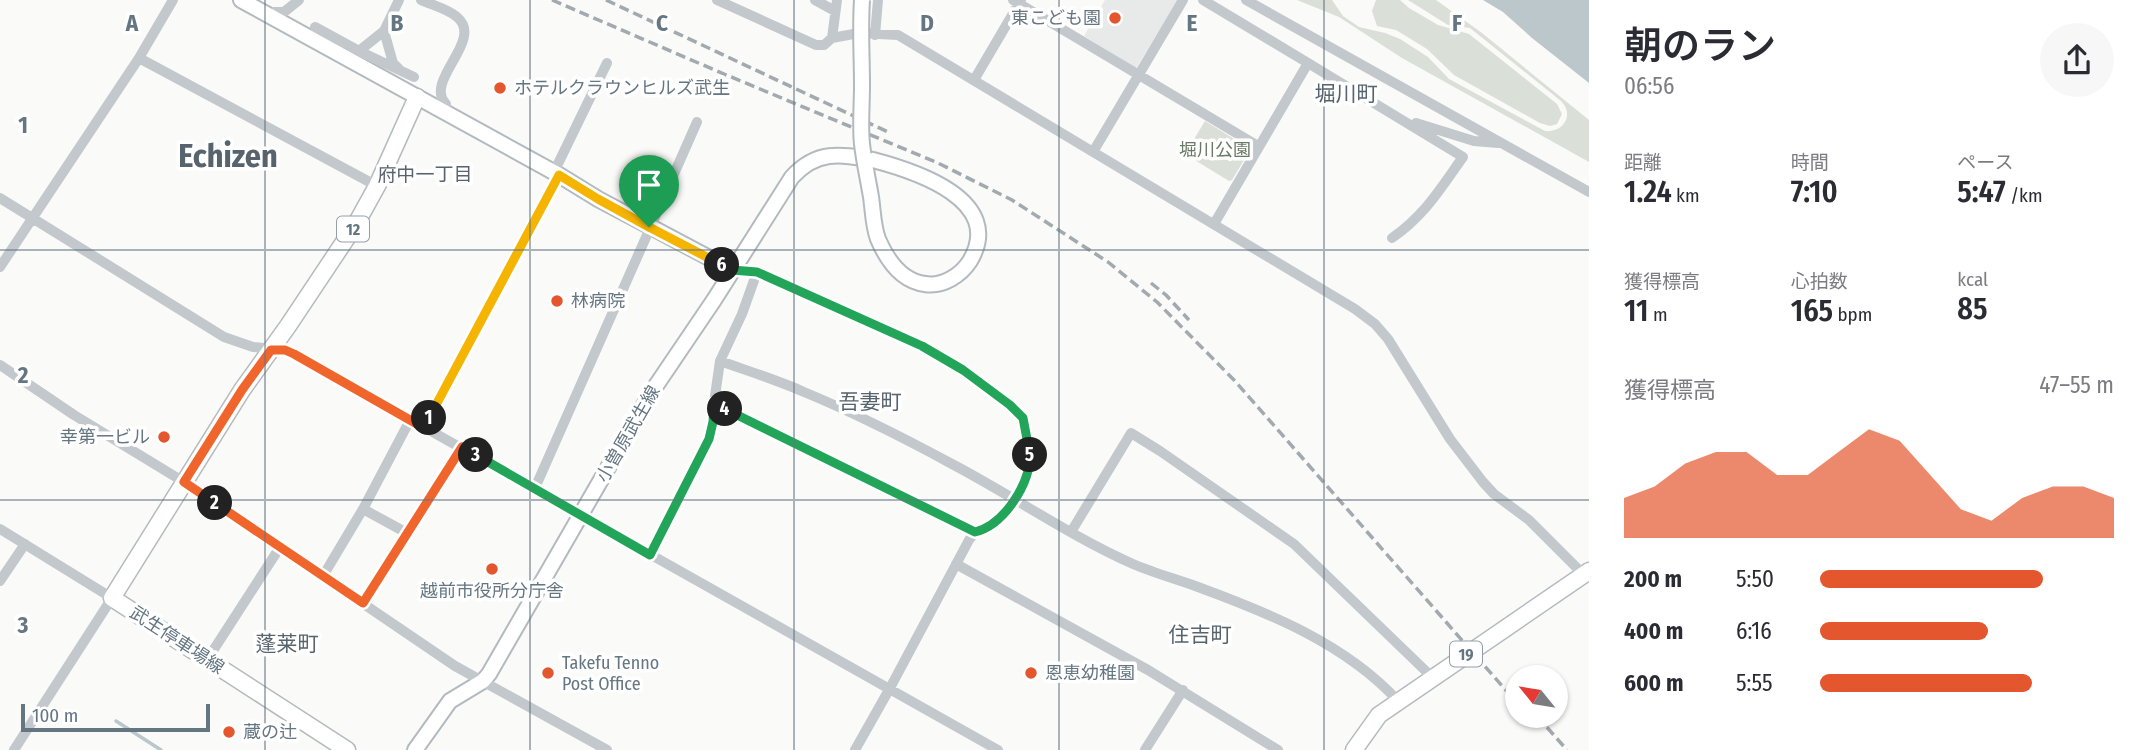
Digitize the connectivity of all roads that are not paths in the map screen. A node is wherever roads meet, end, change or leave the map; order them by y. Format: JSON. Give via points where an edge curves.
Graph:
{"nodes":[{"id":1,"x":173,"y":0,"type":"edge"},
{"id":2,"x":242,"y":0,"type":"edge"},
{"id":3,"x":299,"y":0,"type":"edge"},
{"id":4,"x":399,"y":0,"type":"edge"},
{"id":5,"x":421,"y":0,"type":"edge"},
{"id":6,"x":718,"y":0,"type":"edge"},
{"id":7,"x":815,"y":0,"type":"edge"},
{"id":8,"x":862,"y":0,"type":"edge"},
{"id":9,"x":878,"y":0,"type":"edge"},
{"id":10,"x":1183,"y":0,"type":"edge"},
{"id":11,"x":1203,"y":0,"type":"edge"},
{"id":12,"x":1247,"y":0,"type":"edge"},
{"id":13,"x":1018,"y":1,"type":"edge"},
{"id":14,"x":836,"y":6,"type":"edge"},
{"id":15,"x":275,"y":12,"type":"dead end"},
{"id":16,"x":315,"y":27,"type":"dead end"},
{"id":17,"x":384,"y":31,"type":"junction"},
{"id":18,"x":876,"y":35,"type":"junction"},
{"id":19,"x":832,"y":38,"type":"junction"},
{"id":20,"x":359,"y":51,"type":"junction"},
{"id":21,"x":139,"y":58,"type":"junction"},
{"id":22,"x":607,"y":63,"type":"dead end"},
{"id":23,"x":1308,"y":63,"type":"junction"},
{"id":24,"x":400,"y":70,"type":"junction"},
{"id":25,"x":1139,"y":75,"type":"junction"},
{"id":26,"x":414,"y":77,"type":"dead end"},
{"id":27,"x":974,"y":80,"type":"junction"},
{"id":28,"x":417,"y":97,"type":"junction"},
{"id":29,"x":446,"y":104,"type":"dead end"},
{"id":30,"x":1387,"y":111,"type":"junction"},
{"id":31,"x":697,"y":122,"type":"dead end"},
{"id":32,"x":1502,"y":144,"type":"junction"},
{"id":33,"x":1258,"y":146,"type":"junction"},
{"id":34,"x":1093,"y":152,"type":"junction"},
{"id":35,"x":556,"y":174,"type":"junction"},
{"id":36,"x":377,"y":186,"type":"junction"},
{"id":37,"x":1589,"y":192,"type":"edge"},
{"id":38,"x":0,"y":198,"type":"edge"},
{"id":39,"x":33,"y":218,"type":"junction"},
{"id":40,"x":1214,"y":223,"type":"junction"},
{"id":41,"x":649,"y":227,"type":"junction"},
{"id":42,"x":1392,"y":239,"type":"dead end"},
{"id":43,"x":0,"y":267,"type":"edge"},
{"id":44,"x":732,"y":270,"type":"junction"},
{"id":45,"x":757,"y":272,"type":"junction"},
{"id":46,"x":271,"y":350,"type":"junction"},
{"id":47,"x":720,"y":361,"type":"junction"},
{"id":48,"x":0,"y":365,"type":"edge"},
{"id":49,"x":714,"y":403,"type":"junction"},
{"id":50,"x":410,"y":420,"type":"junction"},
{"id":51,"x":424,"y":428,"type":"junction"},
{"id":52,"x":462,"y":447,"type":"junction"},
{"id":53,"x":184,"y":482,"type":"junction"},
{"id":54,"x":535,"y":488,"type":"junction"},
{"id":55,"x":1015,"y":498,"type":"junction"},
{"id":56,"x":363,"y":509,"type":"junction"},
{"id":57,"x":581,"y":515,"type":"junction"},
{"id":58,"x":0,"y":529,"type":"edge"},
{"id":59,"x":975,"y":532,"type":"junction"},
{"id":60,"x":1071,"y":532,"type":"junction"},
{"id":61,"x":407,"y":533,"type":"junction"},
{"id":62,"x":25,"y":544,"type":"junction"},
{"id":63,"x":280,"y":547,"type":"junction"},
{"id":64,"x":650,"y":555,"type":"junction"},
{"id":65,"x":956,"y":564,"type":"junction"},
{"id":66,"x":1587,"y":574,"type":"edge"},
{"id":67,"x":323,"y":576,"type":"junction"},
{"id":68,"x":0,"y":581,"type":"edge"},
{"id":69,"x":112,"y":598,"type":"junction"},
{"id":70,"x":363,"y":603,"type":"junction"},
{"id":71,"x":207,"y":660,"type":"junction"},
{"id":72,"x":1432,"y":677,"type":"junction"},
{"id":73,"x":483,"y":681,"type":"junction"},
{"id":74,"x":890,"y":688,"type":"junction"},
{"id":75,"x":1183,"y":690,"type":"junction"},
{"id":76,"x":1398,"y":701,"type":"junction"},
{"id":77,"x":14,"y":750,"type":"edge"},
{"id":78,"x":347,"y":750,"type":"edge"},
{"id":79,"x":415,"y":750,"type":"edge"},
{"id":80,"x":607,"y":750,"type":"edge"},
{"id":81,"x":855,"y":750,"type":"edge"},
{"id":82,"x":998,"y":750,"type":"edge"},
{"id":83,"x":1145,"y":750,"type":"edge"},
{"id":84,"x":1279,"y":750,"type":"edge"},
{"id":85,"x":1354,"y":750,"type":"edge"}],
"edges":[{"from":1,"to":21,"type":"street"},
{"from":2,"to":28,"type":"main road"},
{"from":3,"to":15,"type":"street","via":[[284,12]]},
{"from":4,"to":17,"type":"street"},
{"from":5,"to":29,"type":"street","via":[[466,22],[463,40],[439,91]]},
{"from":6,"to":19,"type":"street","via":[[816,45]]},
{"from":7,"to":14,"type":"street"},
{"from":8,"to":44,"type":"main road","name":"小曽原武生線","bridge":true,"via":[[862,142],[877,236],[893,265],[922,284],[948,281],[970,261],[977,241],[977,220],[958,197],[896,166],[873,160],[834,155],[801,168]]},
{"from":9,"to":18,"type":"street"},
{"from":10,"to":25,"type":"street"},
{"from":11,"to":23,"type":"street"},
{"from":12,"to":32,"type":"street"},
{"from":13,"to":25,"type":"street"},
{"from":13,"to":27,"type":"street"},
{"from":14,"to":19,"type":"street"},
{"from":16,"to":20,"type":"street"},
{"from":17,"to":20,"type":"street"},
{"from":17,"to":24,"type":"street","via":[[393,63]]},
{"from":18,"to":19,"type":"street"},
{"from":18,"to":27,"type":"street","via":[[898,35]]},
{"from":20,"to":24,"type":"street"},
{"from":21,"to":36,"type":"street"},
{"from":21,"to":39,"type":"street"},
{"from":22,"to":35,"type":"street"},
{"from":23,"to":30,"type":"street"},
{"from":23,"to":33,"type":"street"},
{"from":24,"to":26,"type":"street"},
{"from":25,"to":33,"type":"street"},
{"from":25,"to":34,"type":"street"},
{"from":27,"to":34,"type":"street"},
{"from":28,"to":35,"type":"main road"},
{"from":28,"to":36,"type":"main road","name":"武生停車場線","number":"12"},
{"from":30,"to":32,"type":"street","via":[[1450,135]]},
{"from":30,"to":42,"type":"street","via":[[1463,157],[1423,213]]},
{"from":31,"to":41,"type":"street"},
{"from":32,"to":37,"type":"street"},
{"from":33,"to":40,"type":"street"},
{"from":34,"to":40,"type":"street"},
{"from":35,"to":41,"type":"main road"},
{"from":35,"to":51,"type":"street"},
{"from":36,"to":46,"type":"main road","name":"武生停車場線","number":"12"},
{"from":38,"to":39,"type":"street"},
{"from":39,"to":43,"type":"street"},
{"from":39,"to":46,"type":"street","via":[[224,337]]},
{"from":40,"to":66,"type":"street","via":[[1375,324],[1483,482]]},
{"from":41,"to":44,"type":"main road"},
{"from":41,"to":54,"type":"street"},
{"from":44,"to":45,"type":"street"},
{"from":44,"to":57,"type":"main road","name":"小曽原武生線","via":[[651,393]]},
{"from":45,"to":47,"type":"street"},
{"from":45,"to":55,"type":"street","via":[[922,346],[1010,405],[1023,418],[1031,450],[1030,469]]},
{"from":46,"to":50,"type":"street","via":[[294,354]]},
{"from":46,"to":53,"type":"main road","name":"武生停車場線","number":"12"},
{"from":47,"to":49,"type":"street"},
{"from":47,"to":55,"type":"street","via":[[803,391]]},
{"from":48,"to":53,"type":"street"},
{"from":49,"to":59,"type":"street"},
{"from":49,"to":64,"type":"street","via":[[709,439]]},
{"from":50,"to":51,"type":"street"},
{"from":50,"to":56,"type":"street"},
{"from":51,"to":52,"type":"street"},
{"from":52,"to":54,"type":"street"},
{"from":52,"to":61,"type":"street"},
{"from":53,"to":63,"type":"street"},
{"from":53,"to":69,"type":"main road","name":"武生停車場線","number":"12"},
{"from":54,"to":57,"type":"street"},
{"from":55,"to":59,"type":"street","via":[[1001,518]]},
{"from":55,"to":60,"type":"street"},
{"from":56,"to":61,"type":"street"},
{"from":56,"to":67,"type":"street"},
{"from":57,"to":64,"type":"street"},
{"from":57,"to":73,"type":"main road","name":"小曽原武生線"},
{"from":58,"to":62,"type":"street"},
{"from":59,"to":65,"type":"street"},
{"from":60,"to":72,"type":"street","via":[[1131,433],[1294,544]]},
{"from":60,"to":76,"type":"street","via":[[1133,564],[1290,624],[1352,660],[1382,682]]},
{"from":61,"to":70,"type":"street"},
{"from":62,"to":68,"type":"street"},
{"from":62,"to":69,"type":"street"},
{"from":63,"to":67,"type":"street"},
{"from":63,"to":71,"type":"street"},
{"from":64,"to":74,"type":"street"},
{"from":65,"to":74,"type":"street"},
{"from":65,"to":75,"type":"street"},
{"from":66,"to":72,"type":"main road","number":"19"},
{"from":67,"to":70,"type":"street"},
{"from":69,"to":71,"type":"main road","name":"武生停車場線"},
{"from":69,"to":77,"type":"street"},
{"from":70,"to":73,"type":"street"},
{"from":71,"to":78,"type":"main road","name":"武生停車場線"},
{"from":72,"to":76,"type":"main road","number":"19"},
{"from":73,"to":79,"type":"main road","name":"小曽原武生線","via":[[450,701]]},
{"from":73,"to":80,"type":"street"},
{"from":74,"to":81,"type":"street"},
{"from":74,"to":82,"type":"street"},
{"from":75,"to":83,"type":"street"},
{"from":75,"to":84,"type":"street"},
{"from":76,"to":85,"type":"main road","number":"19","via":[[1377,717]]}]}
